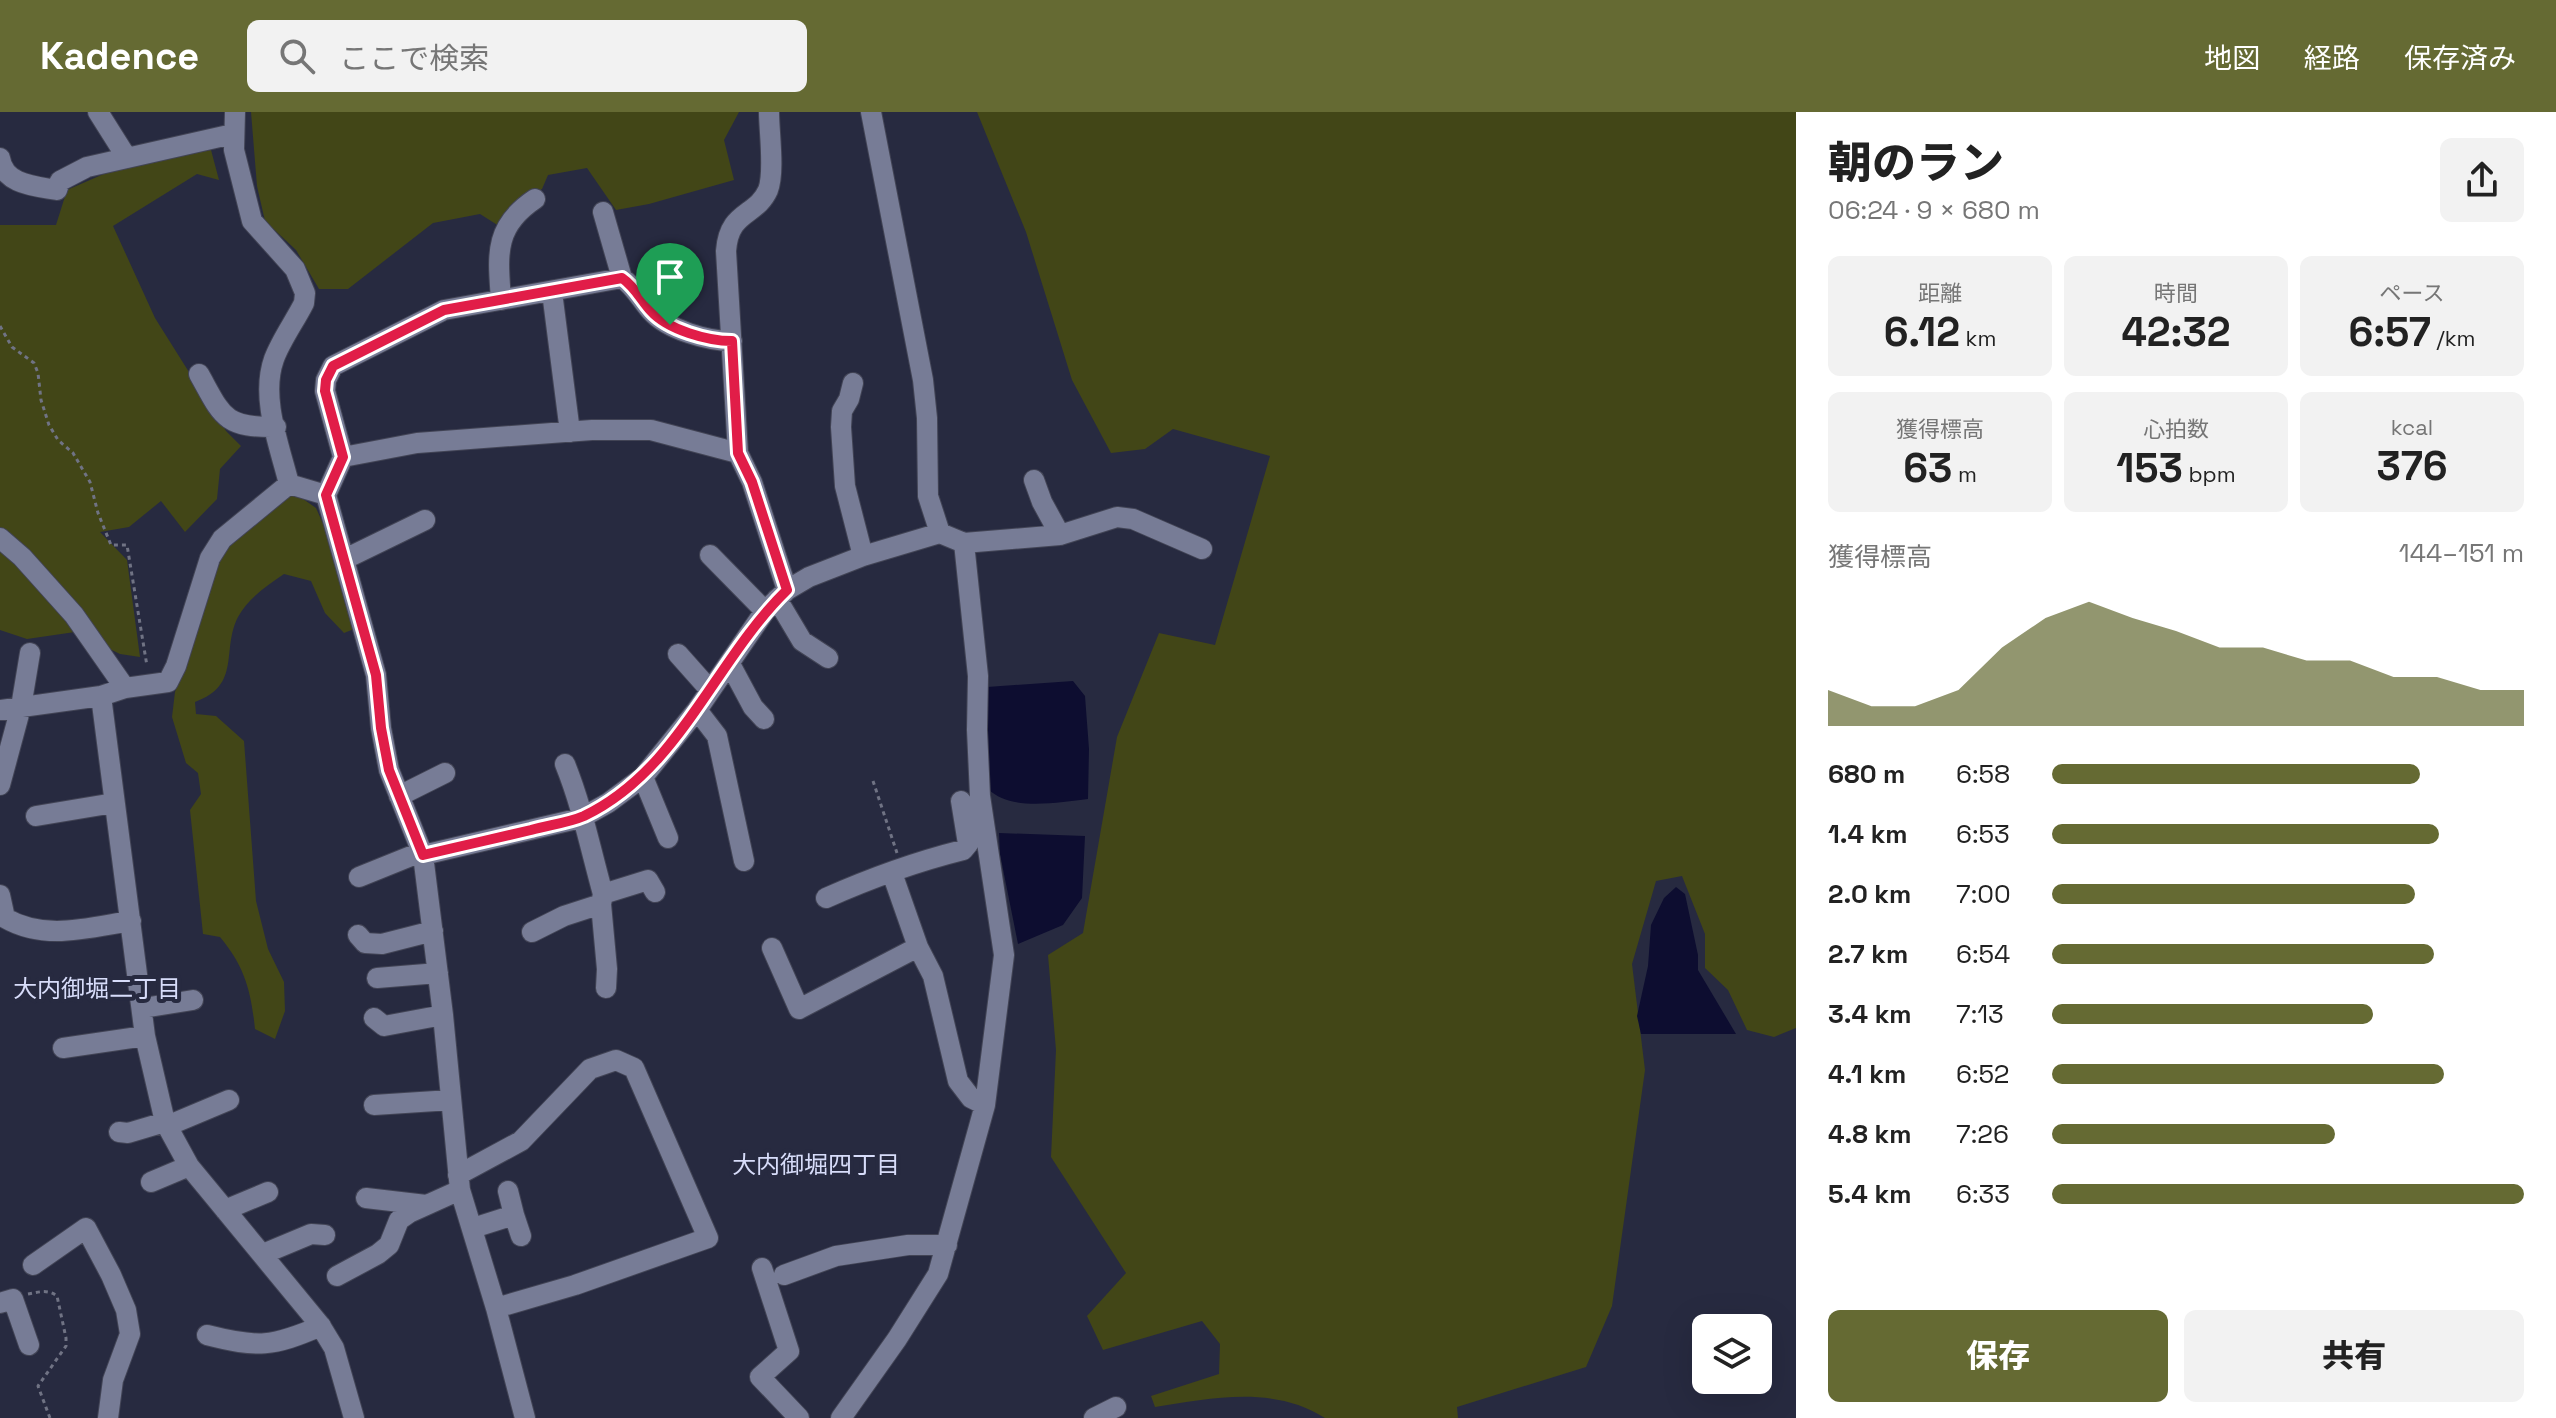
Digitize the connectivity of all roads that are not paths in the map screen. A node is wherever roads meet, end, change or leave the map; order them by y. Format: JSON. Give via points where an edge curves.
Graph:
{"nodes":[{"id":1,"x":98,"y":112,"type":"edge"},
{"id":2,"x":235,"y":112,"type":"edge"},
{"id":3,"x":769,"y":112,"type":"edge"},
{"id":4,"x":871,"y":112,"type":"edge"},
{"id":5,"x":233,"y":134,"type":"junction"},
{"id":6,"x":0,"y":158,"type":"edge"},
{"id":7,"x":127,"y":158,"type":"junction"},
{"id":8,"x":535,"y":199,"type":"dead end"},
{"id":9,"x":603,"y":212,"type":"dead end"},
{"id":10,"x":622,"y":278,"type":"junction"},
{"id":11,"x":552,"y":292,"type":"junction"},
{"id":12,"x":501,"y":300,"type":"junction"},
{"id":13,"x":732,"y":341,"type":"junction"},
{"id":14,"x":199,"y":374,"type":"dead end"},
{"id":15,"x":853,"y":383,"type":"dead end"},
{"id":16,"x":276,"y":427,"type":"junction"},
{"id":17,"x":570,"y":432,"type":"junction"},
{"id":18,"x":738,"y":453,"type":"junction"},
{"id":19,"x":343,"y":457,"type":"junction"},
{"id":20,"x":1034,"y":480,"type":"dead end"},
{"id":21,"x":289,"y":484,"type":"junction"},
{"id":22,"x":326,"y":495,"type":"junction"},
{"id":23,"x":425,"y":520,"type":"dead end"},
{"id":24,"x":940,"y":533,"type":"junction"},
{"id":25,"x":1060,"y":535,"type":"junction"},
{"id":26,"x":0,"y":538,"type":"edge"},
{"id":27,"x":964,"y":543,"type":"junction"},
{"id":28,"x":1202,"y":549,"type":"dead end"},
{"id":29,"x":710,"y":555,"type":"dead end"},
{"id":30,"x":863,"y":556,"type":"junction"},
{"id":31,"x":345,"y":559,"type":"junction"},
{"id":32,"x":776,"y":600,"type":"junction"},
{"id":33,"x":30,"y":653,"type":"dead end"},
{"id":34,"x":678,"y":654,"type":"dead end"},
{"id":35,"x":828,"y":658,"type":"dead end"},
{"id":36,"x":730,"y":664,"type":"junction"},
{"id":37,"x":125,"y":688,"type":"junction"},
{"id":38,"x":710,"y":690,"type":"junction"},
{"id":39,"x":101,"y":696,"type":"junction"},
{"id":40,"x":21,"y":707,"type":"junction"},
{"id":41,"x":0,"y":710,"type":"edge"},
{"id":42,"x":697,"y":710,"type":"junction"},
{"id":43,"x":764,"y":719,"type":"dead end"},
{"id":44,"x":565,"y":764,"type":"dead end"},
{"id":45,"x":445,"y":773,"type":"dead end"},
{"id":46,"x":643,"y":777,"type":"junction"},
{"id":47,"x":0,"y":785,"type":"edge"},
{"id":48,"x":399,"y":796,"type":"junction"},
{"id":49,"x":961,"y":801,"type":"dead end"},
{"id":50,"x":114,"y":803,"type":"junction"},
{"id":51,"x":36,"y":816,"type":"dead end"},
{"id":52,"x":581,"y":818,"type":"junction"},
{"id":53,"x":659,"y":830,"type":"dead end"},
{"id":54,"x":423,"y":855,"type":"junction"},
{"id":55,"x":744,"y":861,"type":"dead end"},
{"id":56,"x":897,"y":864,"type":"junction"},
{"id":57,"x":359,"y":877,"type":"dead end"},
{"id":58,"x":655,"y":892,"type":"dead end"},
{"id":59,"x":0,"y":895,"type":"edge"},
{"id":60,"x":826,"y":898,"type":"dead end"},
{"id":61,"x":602,"y":899,"type":"junction"},
{"id":62,"x":131,"y":921,"type":"junction"},
{"id":63,"x":433,"y":931,"type":"junction"},
{"id":64,"x":532,"y":932,"type":"dead end"},
{"id":65,"x":358,"y":935,"type":"dead end"},
{"id":66,"x":918,"y":947,"type":"junction"},
{"id":67,"x":772,"y":948,"type":"dead end"},
{"id":68,"x":438,"y":973,"type":"junction"},
{"id":69,"x":611,"y":976,"type":"dead end"},
{"id":70,"x":377,"y":978,"type":"dead end"},
{"id":71,"x":193,"y":1000,"type":"dead end"},
{"id":72,"x":143,"y":1008,"type":"junction"},
{"id":73,"x":443,"y":1015,"type":"junction"},
{"id":74,"x":374,"y":1018,"type":"dead end"},
{"id":75,"x":145,"y":1036,"type":"junction"},
{"id":76,"x":63,"y":1048,"type":"dead end"},
{"id":77,"x":229,"y":1100,"type":"dead end"},
{"id":78,"x":451,"y":1100,"type":"junction"},
{"id":79,"x":374,"y":1105,"type":"dead end"},
{"id":80,"x":985,"y":1105,"type":"junction"},
{"id":81,"x":166,"y":1124,"type":"junction"},
{"id":82,"x":119,"y":1132,"type":"dead end"},
{"id":83,"x":189,"y":1166,"type":"junction"},
{"id":84,"x":151,"y":1182,"type":"dead end"},
{"id":85,"x":459,"y":1182,"type":"junction"},
{"id":86,"x":508,"y":1191,"type":"dead end"},
{"id":87,"x":268,"y":1192,"type":"dead end"},
{"id":88,"x":366,"y":1198,"type":"dead end"},
{"id":89,"x":426,"y":1205,"type":"junction"},
{"id":90,"x":225,"y":1210,"type":"junction"},
{"id":91,"x":514,"y":1215,"type":"junction"},
{"id":92,"x":473,"y":1228,"type":"junction"},
{"id":93,"x":325,"y":1235,"type":"dead end"},
{"id":94,"x":521,"y":1236,"type":"dead end"},
{"id":95,"x":947,"y":1245,"type":"junction"},
{"id":96,"x":263,"y":1254,"type":"junction"},
{"id":97,"x":33,"y":1265,"type":"dead end"},
{"id":98,"x":762,"y":1268,"type":"dead end"},
{"id":99,"x":784,"y":1275,"type":"dead end"},
{"id":100,"x":337,"y":1276,"type":"dead end"},
{"id":101,"x":7,"y":1301,"type":"edge"},
{"id":102,"x":496,"y":1308,"type":"junction"},
{"id":103,"x":321,"y":1326,"type":"junction"},
{"id":104,"x":207,"y":1335,"type":"dead end"},
{"id":105,"x":29,"y":1345,"type":"dead end"},
{"id":106,"x":1116,"y":1407,"type":"dead end"},
{"id":107,"x":108,"y":1418,"type":"edge"},
{"id":108,"x":354,"y":1418,"type":"edge"},
{"id":109,"x":525,"y":1418,"type":"edge"},
{"id":110,"x":799,"y":1418,"type":"edge"},
{"id":111,"x":841,"y":1418,"type":"edge"},
{"id":112,"x":1094,"y":1418,"type":"edge"}],
"edges":[{"from":1,"to":7,"type":"street"},
{"from":2,"to":5,"type":"street"},
{"from":3,"to":13,"type":"street","via":[[769,188],[728,233]]},
{"from":4,"to":24,"type":"street","via":[[923,380],[928,496]]},
{"from":5,"to":7,"type":"street"},
{"from":5,"to":16,"type":"street","via":[[252,221],[295,269],[305,293],[274,358],[269,381]]},
{"from":6,"to":7,"type":"street","via":[[17,182],[57,190],[60,181],[87,167]]},
{"from":8,"to":12,"type":"street","via":[[501,239]]},
{"from":9,"to":10,"type":"street"},
{"from":10,"to":11,"type":"street"},
{"from":10,"to":13,"type":"street","via":[[653,314],[670,325]]},
{"from":11,"to":12,"type":"street"},
{"from":11,"to":17,"type":"street"},
{"from":12,"to":19,"type":"street","via":[[462,299],[333,366],[325,391]]},
{"from":13,"to":18,"type":"street"},
{"from":14,"to":16,"type":"street","via":[[222,415],[243,424]]},
{"from":15,"to":30,"type":"street","via":[[841,427],[845,486]]},
{"from":16,"to":21,"type":"street"},
{"from":17,"to":18,"type":"street","via":[[651,430]]},
{"from":17,"to":19,"type":"street","via":[[417,443]]},
{"from":18,"to":32,"type":"street","via":[[752,482]]},
{"from":19,"to":22,"type":"street"},
{"from":20,"to":25,"type":"street"},
{"from":21,"to":22,"type":"street"},
{"from":21,"to":37,"type":"street","via":[[222,539],[210,558],[168,682]]},
{"from":22,"to":31,"type":"street"},
{"from":23,"to":31,"type":"street"},
{"from":24,"to":27,"type":"street"},
{"from":24,"to":30,"type":"street"},
{"from":25,"to":27,"type":"street"},
{"from":25,"to":28,"type":"street","via":[[1117,517]]},
{"from":26,"to":37,"type":"street","via":[[74,615]]},
{"from":27,"to":80,"type":"street","via":[[978,676],[980,796],[1004,955]]},
{"from":29,"to":32,"type":"street"},
{"from":30,"to":32,"type":"street","via":[[809,577]]},
{"from":31,"to":48,"type":"street","via":[[376,675],[381,728]]},
{"from":32,"to":35,"type":"street","via":[[802,641]]},
{"from":32,"to":36,"type":"street"},
{"from":33,"to":40,"type":"street"},
{"from":34,"to":38,"type":"street"},
{"from":36,"to":38,"type":"street"},
{"from":36,"to":43,"type":"street"},
{"from":37,"to":39,"type":"street"},
{"from":38,"to":42,"type":"street"},
{"from":39,"to":40,"type":"street"},
{"from":39,"to":50,"type":"street"},
{"from":40,"to":41,"type":"street"},
{"from":40,"to":47,"type":"street"},
{"from":42,"to":46,"type":"street"},
{"from":42,"to":55,"type":"street","via":[[717,736]]},
{"from":44,"to":52,"type":"street"},
{"from":45,"to":48,"type":"street"},
{"from":46,"to":52,"type":"street"},
{"from":46,"to":53,"type":"street"},
{"from":48,"to":54,"type":"street"},
{"from":49,"to":56,"type":"street","via":[[968,844],[963,850]]},
{"from":50,"to":51,"type":"street"},
{"from":50,"to":62,"type":"street"},
{"from":52,"to":54,"type":"street"},
{"from":52,"to":61,"type":"street"},
{"from":54,"to":57,"type":"street"},
{"from":54,"to":63,"type":"street"},
{"from":56,"to":60,"type":"street"},
{"from":56,"to":66,"type":"street"},
{"from":58,"to":61,"type":"street","via":[[648,880]]},
{"from":59,"to":62,"type":"street","via":[[5,918],[24,929],[53,932]]},
{"from":61,"to":64,"type":"street"},
{"from":61,"to":69,"type":"street"},
{"from":62,"to":72,"type":"street"},
{"from":63,"to":65,"type":"street","via":[[382,944],[365,943]]},
{"from":63,"to":68,"type":"street"},
{"from":66,"to":67,"type":"street","via":[[799,1009]]},
{"from":66,"to":80,"type":"street","via":[[933,976],[958,1081],[971,1098]]},
{"from":68,"to":70,"type":"street"},
{"from":68,"to":73,"type":"street"},
{"from":71,"to":72,"type":"street"},
{"from":72,"to":75,"type":"street"},
{"from":73,"to":74,"type":"street","via":[[384,1026]]},
{"from":73,"to":78,"type":"street"},
{"from":75,"to":76,"type":"street"},
{"from":75,"to":81,"type":"street"},
{"from":77,"to":81,"type":"street"},
{"from":78,"to":79,"type":"street"},
{"from":78,"to":85,"type":"street"},
{"from":80,"to":95,"type":"street"},
{"from":81,"to":82,"type":"street"},
{"from":81,"to":83,"type":"street"},
{"from":83,"to":84,"type":"street"},
{"from":83,"to":90,"type":"street"},
{"from":85,"to":89,"type":"street"},
{"from":85,"to":92,"type":"street"},
{"from":85,"to":102,"type":"street","via":[[521,1141],[590,1069],[616,1060],[634,1068],[708,1238]]},
{"from":86,"to":91,"type":"street"},
{"from":87,"to":90,"type":"street"},
{"from":88,"to":89,"type":"street"},
{"from":89,"to":100,"type":"street","via":[[399,1220],[389,1245],[378,1254]]},
{"from":90,"to":96,"type":"street"},
{"from":91,"to":92,"type":"street"},
{"from":91,"to":94,"type":"street"},
{"from":92,"to":102,"type":"street"},
{"from":93,"to":96,"type":"street","via":[[311,1234]]},
{"from":95,"to":99,"type":"street","via":[[836,1256]]},
{"from":95,"to":111,"type":"street","via":[[938,1274]]},
{"from":96,"to":103,"type":"street"},
{"from":97,"to":107,"type":"street","via":[[83,1221],[126,1310],[130,1334],[113,1380]]},
{"from":98,"to":110,"type":"street","via":[[789,1351],[760,1377]]},
{"from":101,"to":105,"type":"street"},
{"from":102,"to":109,"type":"street"},
{"from":103,"to":104,"type":"street","via":[[249,1346]]},
{"from":103,"to":108,"type":"street","via":[[334,1348]]},
{"from":106,"to":112,"type":"street"}]}
